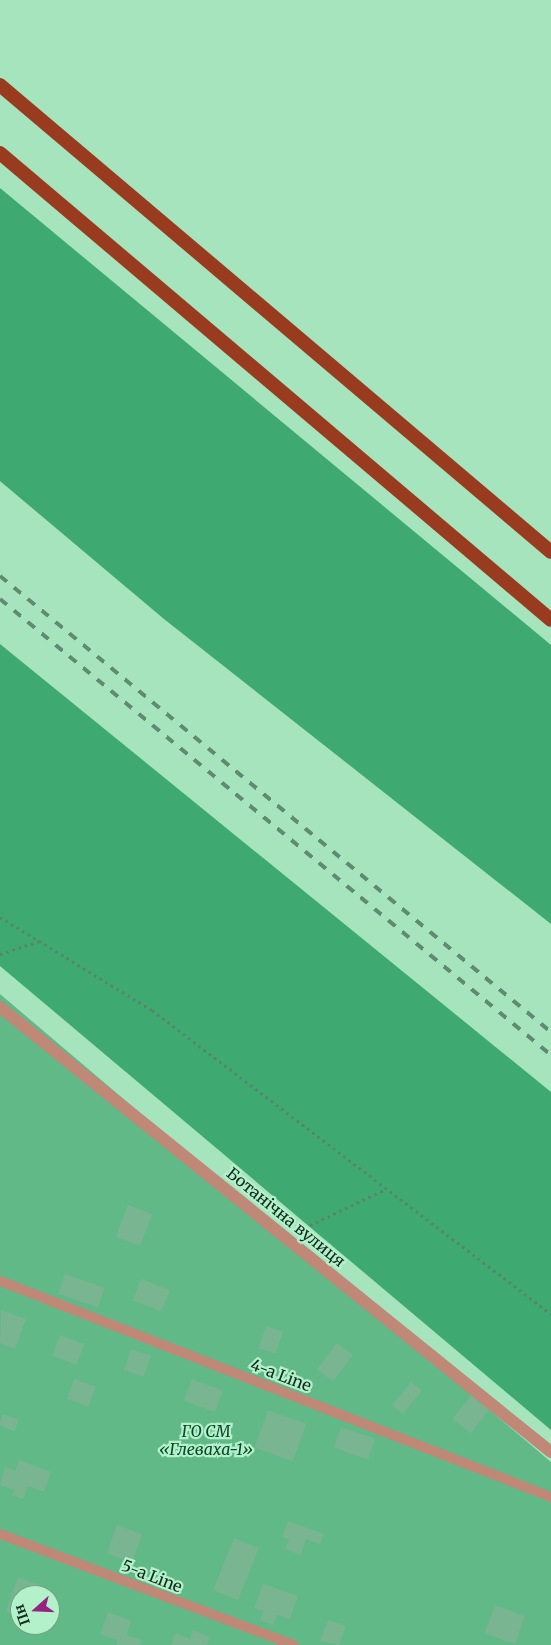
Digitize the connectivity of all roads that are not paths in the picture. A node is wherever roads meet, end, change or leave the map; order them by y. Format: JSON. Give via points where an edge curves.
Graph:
{"nodes":[{"id":1,"x":0,"y":85,"type":"edge"},
{"id":2,"x":0,"y":153,"type":"edge"},
{"id":3,"x":551,"y":552,"type":"edge"},
{"id":4,"x":551,"y":620,"type":"edge"},
{"id":5,"x":0,"y":1007,"type":"edge"},
{"id":6,"x":0,"y":1280,"type":"edge"},
{"id":7,"x":551,"y":1452,"type":"edge"},
{"id":8,"x":551,"y":1497,"type":"edge"},
{"id":9,"x":0,"y":1534,"type":"edge"},
{"id":10,"x":294,"y":1645,"type":"edge"}],
"edges":[{"from":1,"to":3,"type":"highway"},
{"from":2,"to":4,"type":"highway"},
{"from":5,"to":7,"type":"street","name":"Ботанічна вулиця"},
{"from":6,"to":8,"type":"lane","name":"4-a Line"},
{"from":9,"to":10,"type":"lane","name":"5-a Line"}]}
